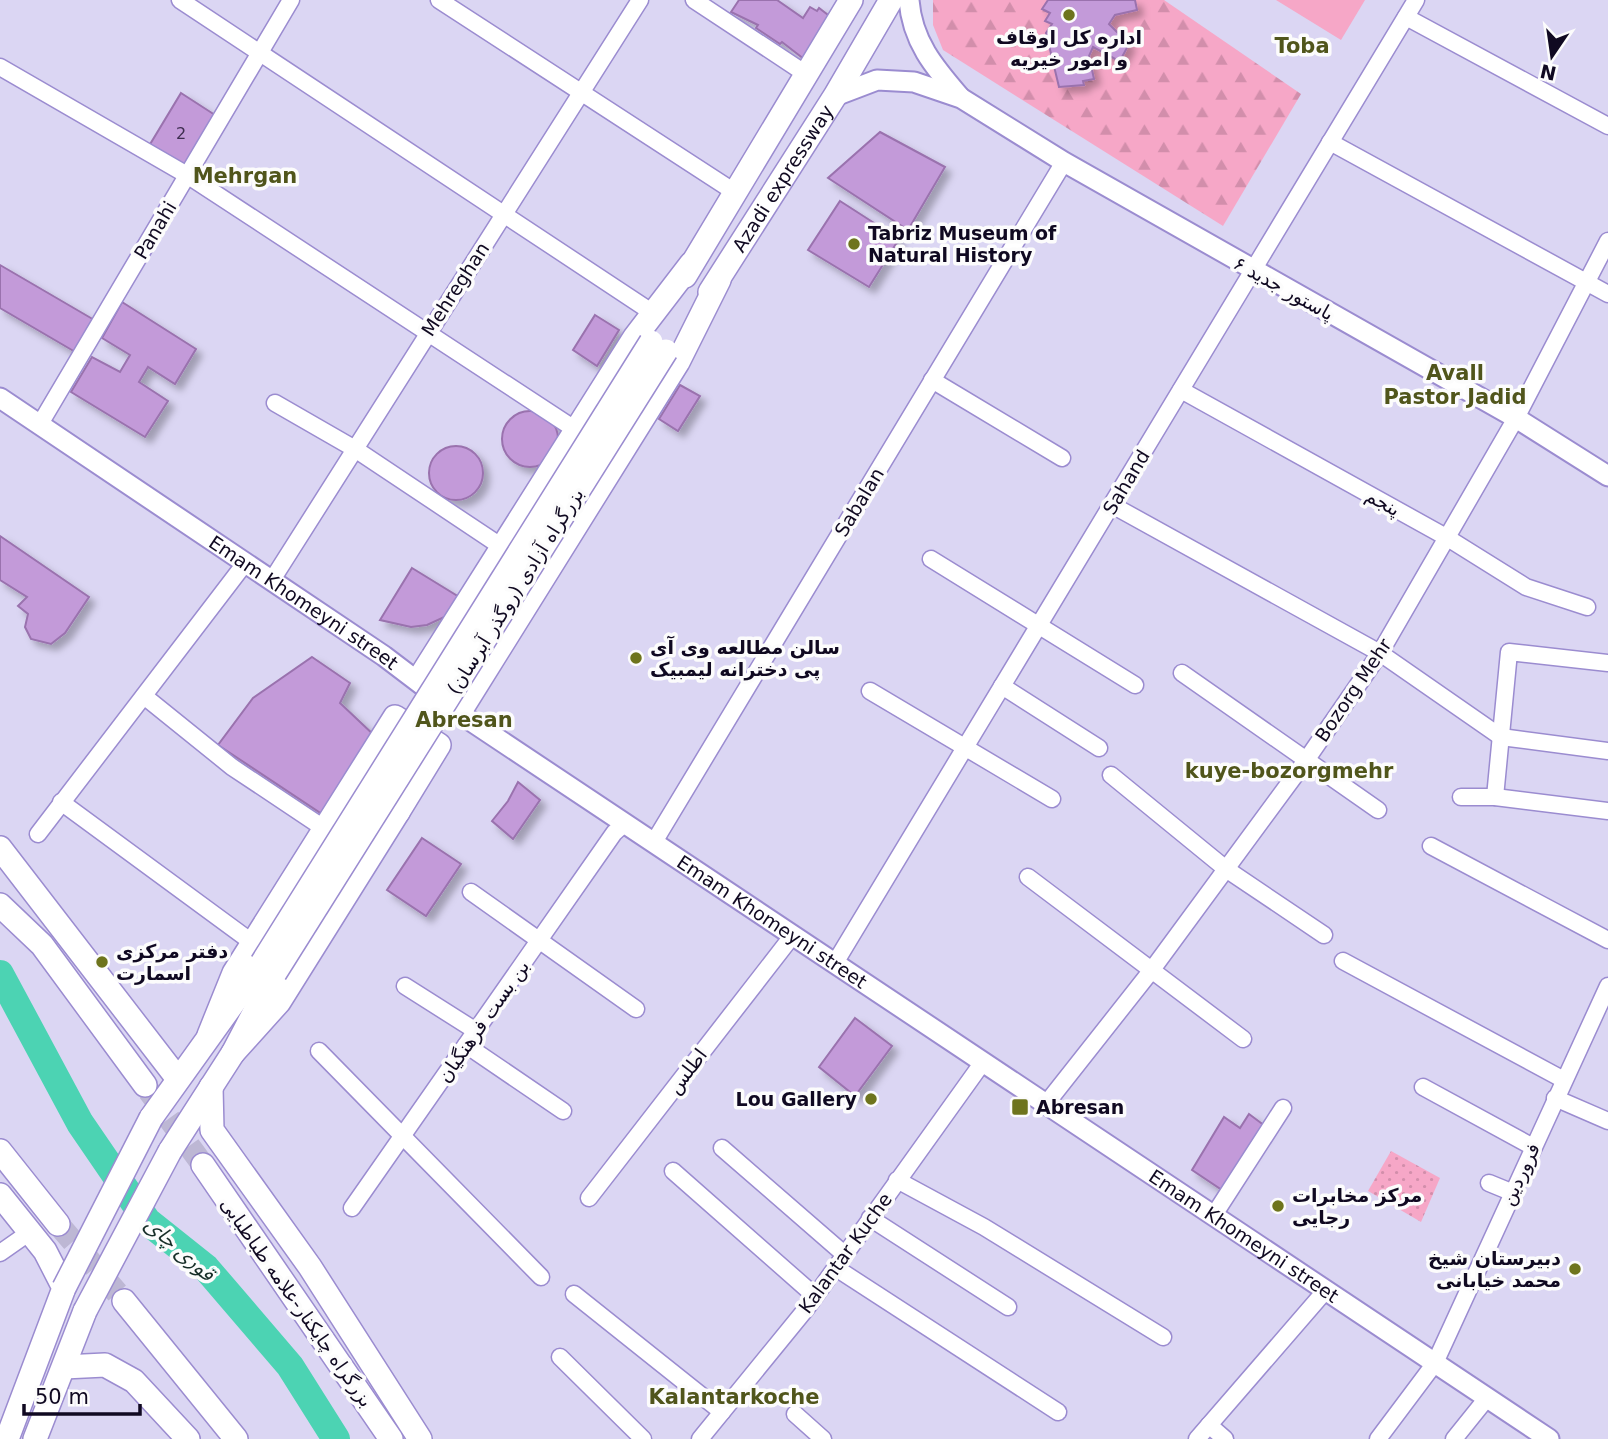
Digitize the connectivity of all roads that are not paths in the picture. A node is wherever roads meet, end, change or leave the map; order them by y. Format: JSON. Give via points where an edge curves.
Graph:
{"nodes":[{"id":1,"x":180,"y":0,"type":"edge"},
{"id":2,"x":291,"y":0,"type":"edge"},
{"id":3,"x":439,"y":0,"type":"edge"},
{"id":4,"x":640,"y":0,"type":"edge"},
{"id":5,"x":694,"y":0,"type":"edge"},
{"id":6,"x":851,"y":0,"type":"edge"},
{"id":7,"x":891,"y":0,"type":"edge"},
{"id":8,"x":909,"y":0,"type":"edge"},
{"id":9,"x":1416,"y":0,"type":"edge"},
{"id":10,"x":1406,"y":17,"type":"junction"},
{"id":11,"x":260,"y":52,"type":"junction"},
{"id":12,"x":0,"y":67,"type":"edge"},
{"id":13,"x":806,"y":74,"type":"junction"},
{"id":14,"x":580,"y":92,"type":"junction"},
{"id":15,"x":835,"y":96,"type":"junction"},
{"id":16,"x":961,"y":98,"type":"junction"},
{"id":17,"x":1608,"y":126,"type":"edge"},
{"id":18,"x":1330,"y":142,"type":"junction"},
{"id":19,"x":1064,"y":162,"type":"junction"},
{"id":20,"x":187,"y":175,"type":"junction"},
{"id":21,"x":733,"y":191,"type":"junction"},
{"id":22,"x":504,"y":213,"type":"junction"},
{"id":23,"x":1608,"y":242,"type":"edge"},
{"id":24,"x":691,"y":264,"type":"junction"},
{"id":25,"x":1252,"y":271,"type":"junction"},
{"id":26,"x":719,"y":280,"type":"junction"},
{"id":27,"x":1587,"y":282,"type":"junction"},
{"id":28,"x":1608,"y":294,"type":"edge"},
{"id":29,"x":653,"y":313,"type":"junction"},
{"id":30,"x":428,"y":331,"type":"junction"},
{"id":31,"x":659,"y":346,"type":"junction"},
{"id":32,"x":932,"y":380,"type":"junction"},
{"id":33,"x":1181,"y":390,"type":"junction"},
{"id":34,"x":0,"y":397,"type":"edge"},
{"id":35,"x":275,"y":402,"type":"dead end"},
{"id":36,"x":1516,"y":418,"type":"junction"},
{"id":37,"x":40,"y":424,"type":"junction"},
{"id":38,"x":576,"y":430,"type":"junction"},
{"id":39,"x":355,"y":449,"type":"junction"},
{"id":40,"x":1062,"y":458,"type":"dead end"},
{"id":41,"x":1608,"y":476,"type":"edge"},
{"id":42,"x":1112,"y":505,"type":"junction"},
{"id":43,"x":515,"y":526,"type":"junction"},
{"id":44,"x":1446,"y":537,"type":"junction"},
{"id":45,"x":502,"y":547,"type":"junction"},
{"id":46,"x":560,"y":552,"type":"junction"},
{"id":47,"x":931,"y":559,"type":"dead end"},
{"id":48,"x":246,"y":562,"type":"junction"},
{"id":49,"x":272,"y":580,"type":"junction"},
{"id":50,"x":1587,"y":607,"type":"dead end"},
{"id":51,"x":1039,"y":625,"type":"junction"},
{"id":52,"x":1380,"y":653,"type":"junction"},
{"id":53,"x":1608,"y":663,"type":"edge"},
{"id":54,"x":1182,"y":673,"type":"dead end"},
{"id":55,"x":419,"y":679,"type":"junction"},
{"id":56,"x":1135,"y":685,"type":"dead end"},
{"id":57,"x":1002,"y":686,"type":"junction"},
{"id":58,"x":870,"y":691,"type":"dead end"},
{"id":59,"x":144,"y":696,"type":"junction"},
{"id":60,"x":460,"y":713,"type":"junction"},
{"id":61,"x":1501,"y":737,"type":"junction"},
{"id":62,"x":965,"y":747,"type":"junction"},
{"id":63,"x":1099,"y":748,"type":"dead end"},
{"id":64,"x":1608,"y":751,"type":"edge"},
{"id":65,"x":1307,"y":759,"type":"junction"},
{"id":66,"x":379,"y":775,"type":"junction"},
{"id":67,"x":1111,"y":775,"type":"dead end"},
{"id":68,"x":355,"y":780,"type":"junction"},
{"id":69,"x":1461,"y":797,"type":"dead end"},
{"id":70,"x":1494,"y":797,"type":"junction"},
{"id":71,"x":1052,"y":799,"type":"dead end"},
{"id":72,"x":61,"y":802,"type":"junction"},
{"id":73,"x":1378,"y":810,"type":"dead end"},
{"id":74,"x":1608,"y":811,"type":"edge"},
{"id":75,"x":398,"y":812,"type":"junction"},
{"id":76,"x":620,"y":828,"type":"junction"},
{"id":77,"x":325,"y":829,"type":"junction"},
{"id":78,"x":38,"y":834,"type":"dead end"},
{"id":79,"x":654,"y":842,"type":"junction"},
{"id":80,"x":1431,"y":846,"type":"dead end"},
{"id":81,"x":0,"y":848,"type":"edge"},
{"id":82,"x":1226,"y":869,"type":"junction"},
{"id":83,"x":1028,"y":877,"type":"dead end"},
{"id":84,"x":471,"y":892,"type":"dead end"},
{"id":85,"x":0,"y":905,"type":"edge"},
{"id":86,"x":1324,"y":935,"type":"dead end"},
{"id":87,"x":789,"y":939,"type":"junction"},
{"id":88,"x":539,"y":940,"type":"junction"},
{"id":89,"x":1608,"y":940,"type":"edge"},
{"id":90,"x":263,"y":960,"type":"junction"},
{"id":91,"x":1343,"y":961,"type":"dead end"},
{"id":92,"x":835,"y":963,"type":"junction"},
{"id":93,"x":1151,"y":971,"type":"junction"},
{"id":94,"x":405,"y":986,"type":"dead end"},
{"id":95,"x":1608,"y":986,"type":"edge"},
{"id":96,"x":636,"y":1009,"type":"dead end"},
{"id":97,"x":476,"y":1031,"type":"junction"},
{"id":98,"x":1244,"y":1039,"type":"dead end"},
{"id":99,"x":466,"y":1045,"type":"junction"},
{"id":100,"x":319,"y":1051,"type":"dead end"},
{"id":101,"x":233,"y":1053,"type":"junction"},
{"id":102,"x":983,"y":1062,"type":"junction"},
{"id":103,"x":178,"y":1079,"type":"junction"},
{"id":104,"x":1564,"y":1080,"type":"junction"},
{"id":105,"x":145,"y":1085,"type":"tunnel mouth"},
{"id":106,"x":211,"y":1087,"type":"junction"},
{"id":107,"x":1423,"y":1087,"type":"dead end"},
{"id":108,"x":1555,"y":1098,"type":"junction"},
{"id":109,"x":1046,"y":1104,"type":"junction"},
{"id":110,"x":1283,"y":1108,"type":"dead end"},
{"id":111,"x":563,"y":1111,"type":"dead end"},
{"id":112,"x":1608,"y":1121,"type":"edge"},
{"id":113,"x":402,"y":1136,"type":"junction"},
{"id":114,"x":1533,"y":1147,"type":"junction"},
{"id":115,"x":722,"y":1148,"type":"dead end"},
{"id":116,"x":0,"y":1152,"type":"edge"},
{"id":117,"x":203,"y":1165,"type":"tunnel mouth"},
{"id":118,"x":673,"y":1171,"type":"dead end"},
{"id":119,"x":897,"y":1180,"type":"junction"},
{"id":120,"x":1489,"y":1183,"type":"dead end"},
{"id":121,"x":1511,"y":1192,"type":"junction"},
{"id":122,"x":0,"y":1195,"type":"edge"},
{"id":123,"x":589,"y":1198,"type":"dead end"},
{"id":124,"x":352,"y":1208,"type":"dead end"},
{"id":125,"x":1213,"y":1216,"type":"junction"},
{"id":126,"x":870,"y":1218,"type":"junction"},
{"id":127,"x":58,"y":1224,"type":"tunnel mouth"},
{"id":128,"x":30,"y":1232,"type":"junction"},
{"id":129,"x":0,"y":1254,"type":"edge"},
{"id":130,"x":840,"y":1261,"type":"junction"},
{"id":131,"x":541,"y":1277,"type":"dead end"},
{"id":132,"x":64,"y":1287,"type":"junction"},
{"id":133,"x":1326,"y":1290,"type":"junction"},
{"id":134,"x":574,"y":1294,"type":"dead end"},
{"id":135,"x":815,"y":1296,"type":"junction"},
{"id":136,"x":124,"y":1301,"type":"tunnel mouth"},
{"id":137,"x":1009,"y":1307,"type":"dead end"},
{"id":138,"x":1163,"y":1337,"type":"dead end"},
{"id":139,"x":560,"y":1357,"type":"dead end"},
{"id":140,"x":1435,"y":1363,"type":"junction"},
{"id":141,"x":64,"y":1367,"type":"junction"},
{"id":142,"x":1487,"y":1398,"type":"junction"},
{"id":143,"x":722,"y":1412,"type":"junction"},
{"id":144,"x":1058,"y":1412,"type":"dead end"},
{"id":145,"x":796,"y":1413,"type":"dead end"},
{"id":146,"x":1209,"y":1425,"type":"junction"},
{"id":147,"x":1535,"y":1435,"type":"edge"},
{"id":148,"x":7,"y":1439,"type":"edge"},
{"id":149,"x":35,"y":1439,"type":"edge"},
{"id":150,"x":188,"y":1439,"type":"edge"},
{"id":151,"x":236,"y":1439,"type":"edge"},
{"id":152,"x":391,"y":1439,"type":"edge"},
{"id":153,"x":420,"y":1439,"type":"edge"},
{"id":154,"x":643,"y":1439,"type":"edge"},
{"id":155,"x":700,"y":1439,"type":"edge"},
{"id":156,"x":823,"y":1439,"type":"edge"},
{"id":157,"x":1197,"y":1439,"type":"edge"},
{"id":158,"x":1225,"y":1439,"type":"edge"},
{"id":159,"x":1378,"y":1439,"type":"edge"},
{"id":160,"x":1454,"y":1439,"type":"edge"}],
"edges":[{"from":1,"to":11,"type":"street"},
{"from":2,"to":11,"type":"street","name":"Panahi"},
{"from":3,"to":14,"type":"street"},
{"from":4,"to":14,"type":"street","name":"Mehreghan"},
{"from":5,"to":13,"type":"street"},
{"from":6,"to":13,"type":"highway","name":"Azadi expressway"},
{"from":7,"to":15,"type":"highway","name":"Azadi expressway"},
{"from":8,"to":16,"type":"main road","name":"پاستور جدید ۶","via":[[911,21],[928,60]]},
{"from":9,"to":10,"type":"street","name":"Sahand"},
{"from":10,"to":17,"type":"street"},
{"from":10,"to":18,"type":"street","name":"Sahand"},
{"from":11,"to":20,"type":"street","name":"Panahi"},
{"from":11,"to":22,"type":"street"},
{"from":12,"to":20,"type":"street"},
{"from":13,"to":21,"type":"highway","name":"Azadi expressway"},
{"from":14,"to":21,"type":"street"},
{"from":14,"to":22,"type":"street","name":"Mehreghan"},
{"from":15,"to":16,"type":"main road","name":"پاستور جدید ۶","via":[[877,80],[914,82]]},
{"from":15,"to":26,"type":"highway","name":"Azadi expressway"},
{"from":16,"to":19,"type":"main road","name":"پاستور جدید ۶"},
{"from":18,"to":25,"type":"street","name":"Sahand"},
{"from":18,"to":27,"type":"street"},
{"from":19,"to":25,"type":"main road","name":"پاستور جدید ۶"},
{"from":19,"to":32,"type":"street","name":"Sabalan"},
{"from":20,"to":30,"type":"street"},
{"from":20,"to":37,"type":"street","name":"Panahi"},
{"from":21,"to":24,"type":"highway","name":"Azadi expressway"},
{"from":22,"to":29,"type":"street"},
{"from":22,"to":30,"type":"street","name":"Mehreghan"},
{"from":23,"to":27,"type":"street","name":"Bozorg Mehr"},
{"from":24,"to":29,"type":"highway"},
{"from":24,"to":31,"type":"highway","name":"Azadi expressway"},
{"from":25,"to":33,"type":"street","name":"Sahand"},
{"from":25,"to":36,"type":"main road","name":"پاستور جدید ۶"},
{"from":26,"to":31,"type":"highway","name":"Azadi expressway"},
{"from":26,"to":46,"type":"highway","via":[[678,362]]},
{"from":27,"to":28,"type":"street"},
{"from":27,"to":36,"type":"street","name":"Bozorg Mehr"},
{"from":29,"to":38,"type":"highway"},
{"from":30,"to":38,"type":"street"},
{"from":30,"to":39,"type":"street","name":"Mehreghan"},
{"from":31,"to":66,"type":"highway","name":"بزرگراه آزادی (روگذر آبرسان)","bridge":true},
{"from":31,"to":90,"type":"highway","name":"بزرگراه آزادی (روگذر آبرسان)","bridge":true},
{"from":32,"to":40,"type":"street"},
{"from":32,"to":79,"type":"street","name":"Sabalan"},
{"from":33,"to":42,"type":"street","name":"Sahand"},
{"from":33,"to":44,"type":"street","name":"پنجم"},
{"from":34,"to":37,"type":"main road","name":"Emam Khomeyni street"},
{"from":35,"to":39,"type":"street"},
{"from":36,"to":41,"type":"main road","name":"پاستور جدید ۶"},
{"from":36,"to":44,"type":"street","name":"Bozorg Mehr"},
{"from":37,"to":48,"type":"main road","name":"Emam Khomeyni street"},
{"from":38,"to":43,"type":"highway"},
{"from":39,"to":45,"type":"street"},
{"from":39,"to":49,"type":"street","name":"Mehreghan"},
{"from":42,"to":51,"type":"street","name":"Sahand"},
{"from":42,"to":52,"type":"street"},
{"from":43,"to":45,"type":"highway"},
{"from":43,"to":46,"type":"highway","via":[[516,540],[525,552],[544,558]]},
{"from":44,"to":50,"type":"street","name":"پنجم","via":[[1526,587]]},
{"from":44,"to":52,"type":"street","name":"Bozorg Mehr"},
{"from":45,"to":55,"type":"highway"},
{"from":46,"to":60,"type":"highway"},
{"from":47,"to":51,"type":"street"},
{"from":48,"to":49,"type":"main road","name":"Emam Khomeyni street"},
{"from":48,"to":59,"type":"street"},
{"from":49,"to":55,"type":"main road","name":"Emam Khomeyni street"},
{"from":51,"to":56,"type":"street"},
{"from":51,"to":57,"type":"street","name":"Sahand"},
{"from":52,"to":61,"type":"street"},
{"from":52,"to":65,"type":"street","name":"Bozorg Mehr"},
{"from":53,"to":61,"type":"street","via":[[1509,652]]},
{"from":54,"to":65,"type":"street"},
{"from":55,"to":60,"type":"main road","name":"Emam Khomeyni street"},
{"from":57,"to":62,"type":"street","name":"Sahand"},
{"from":57,"to":63,"type":"street"},
{"from":58,"to":62,"type":"street"},
{"from":59,"to":72,"type":"street"},
{"from":59,"to":77,"type":"street","via":[[232,767]]},
{"from":60,"to":76,"type":"main road","name":"Emam Khomeyni street"},
{"from":61,"to":64,"type":"street"},
{"from":61,"to":70,"type":"street"},
{"from":62,"to":71,"type":"street"},
{"from":62,"to":92,"type":"street","name":"Sahand"},
{"from":65,"to":73,"type":"street"},
{"from":65,"to":82,"type":"street","name":"Bozorg Mehr"},
{"from":66,"to":68,"type":"highway","via":[[364,773]]},
{"from":66,"to":75,"type":"highway","via":[[400,794]]},
{"from":66,"to":90,"type":"highway","name":"بزرگراه آزادی (روگذر آبرسان)","bridge":true},
{"from":67,"to":82,"type":"street"},
{"from":68,"to":75,"type":"highway","via":[[395,717],[439,745]]},
{"from":68,"to":77,"type":"highway"},
{"from":69,"to":70,"type":"street"},
{"from":70,"to":74,"type":"street"},
{"from":72,"to":78,"type":"street"},
{"from":72,"to":90,"type":"street"},
{"from":75,"to":101,"type":"highway","via":[[279,1002]]},
{"from":76,"to":79,"type":"main road","name":"Emam Khomeyni street"},
{"from":76,"to":88,"type":"street","name":"بن بست فرهنگیان"},
{"from":77,"to":90,"type":"highway"},
{"from":79,"to":87,"type":"main road","name":"Emam Khomeyni street"},
{"from":80,"to":89,"type":"street"},
{"from":81,"to":103,"type":"highway"},
{"from":82,"to":86,"type":"street"},
{"from":82,"to":93,"type":"street","name":"Bozorg Mehr"},
{"from":83,"to":93,"type":"street"},
{"from":84,"to":88,"type":"street"},
{"from":85,"to":105,"type":"highway","via":[[41,946]]},
{"from":87,"to":92,"type":"main road","name":"Emam Khomeyni street"},
{"from":87,"to":123,"type":"street","name":"اطلس"},
{"from":88,"to":96,"type":"street"},
{"from":88,"to":97,"type":"street","name":"بن بست فرهنگیان"},
{"from":90,"to":101,"type":"highway"},
{"from":90,"to":103,"type":"highway"},
{"from":91,"to":104,"type":"street"},
{"from":92,"to":102,"type":"main road","name":"Emam Khomeyni street"},
{"from":93,"to":98,"type":"street"},
{"from":93,"to":109,"type":"street","name":"Bozorg Mehr"},
{"from":94,"to":97,"type":"street"},
{"from":95,"to":104,"type":"street","name":"فروردین"},
{"from":97,"to":99,"type":"street","name":"بن بست فرهنگیان"},
{"from":99,"to":111,"type":"street"},
{"from":99,"to":113,"type":"street","name":"بن بست فرهنگیان"},
{"from":100,"to":113,"type":"street"},
{"from":101,"to":106,"type":"highway"},
{"from":102,"to":109,"type":"main road","name":"Emam Khomeyni street"},
{"from":102,"to":119,"type":"street","name":"Kalantar Kuche"},
{"from":103,"to":132,"type":"highway","bridge":true,"via":[[151,1118]]},
{"from":104,"to":108,"type":"street","name":"فروردین"},
{"from":106,"to":141,"type":"highway","bridge":true,"via":[[170,1151],[85,1311]]},
{"from":106,"to":153,"type":"highway","via":[[212,1130],[310,1267]]},
{"from":107,"to":114,"type":"street"},
{"from":108,"to":112,"type":"street"},
{"from":108,"to":114,"type":"street","name":"فروردین"},
{"from":109,"to":125,"type":"main road","name":"Emam Khomeyni street"},
{"from":110,"to":125,"type":"street"},
{"from":113,"to":124,"type":"street","name":"بن بست فرهنگیان"},
{"from":113,"to":131,"type":"street"},
{"from":114,"to":121,"type":"street","name":"فروردین"},
{"from":115,"to":130,"type":"street"},
{"from":116,"to":127,"type":"highway"},
{"from":117,"to":152,"type":"highway","name":"بزرگراه چایکنار-علامه طباطبایی"},
{"from":118,"to":135,"type":"street"},
{"from":119,"to":126,"type":"street","name":"Kalantar Kuche"},
{"from":119,"to":138,"type":"street","via":[[984,1227]]},
{"from":120,"to":121,"type":"street"},
{"from":121,"to":140,"type":"street","name":"فروردین"},
{"from":122,"to":128,"type":"highway"},
{"from":125,"to":133,"type":"main road","name":"Emam Khomeyni street"},
{"from":126,"to":130,"type":"street","name":"Kalantar Kuche"},
{"from":126,"to":137,"type":"street"},
{"from":128,"to":129,"type":"street"},
{"from":128,"to":132,"type":"highway"},
{"from":130,"to":135,"type":"street","name":"Kalantar Kuche"},
{"from":130,"to":144,"type":"street"},
{"from":132,"to":148,"type":"highway"},
{"from":133,"to":140,"type":"main road","name":"Emam Khomeyni street"},
{"from":133,"to":146,"type":"street"},
{"from":134,"to":143,"type":"street"},
{"from":135,"to":143,"type":"street","name":"Kalantar Kuche"},
{"from":136,"to":151,"type":"highway"},
{"from":139,"to":154,"type":"street"},
{"from":140,"to":142,"type":"main road","name":"Emam Khomeyni street"},
{"from":140,"to":159,"type":"street","name":"فروردین"},
{"from":141,"to":149,"type":"highway"},
{"from":141,"to":150,"type":"highway","via":[[104,1365],[134,1381]]},
{"from":142,"to":147,"type":"main road","name":"Emam Khomeyni street"},
{"from":142,"to":160,"type":"street"},
{"from":143,"to":155,"type":"street","name":"Kalantar Kuche"},
{"from":145,"to":156,"type":"street"},
{"from":146,"to":157,"type":"street"},
{"from":146,"to":158,"type":"street"}]}
